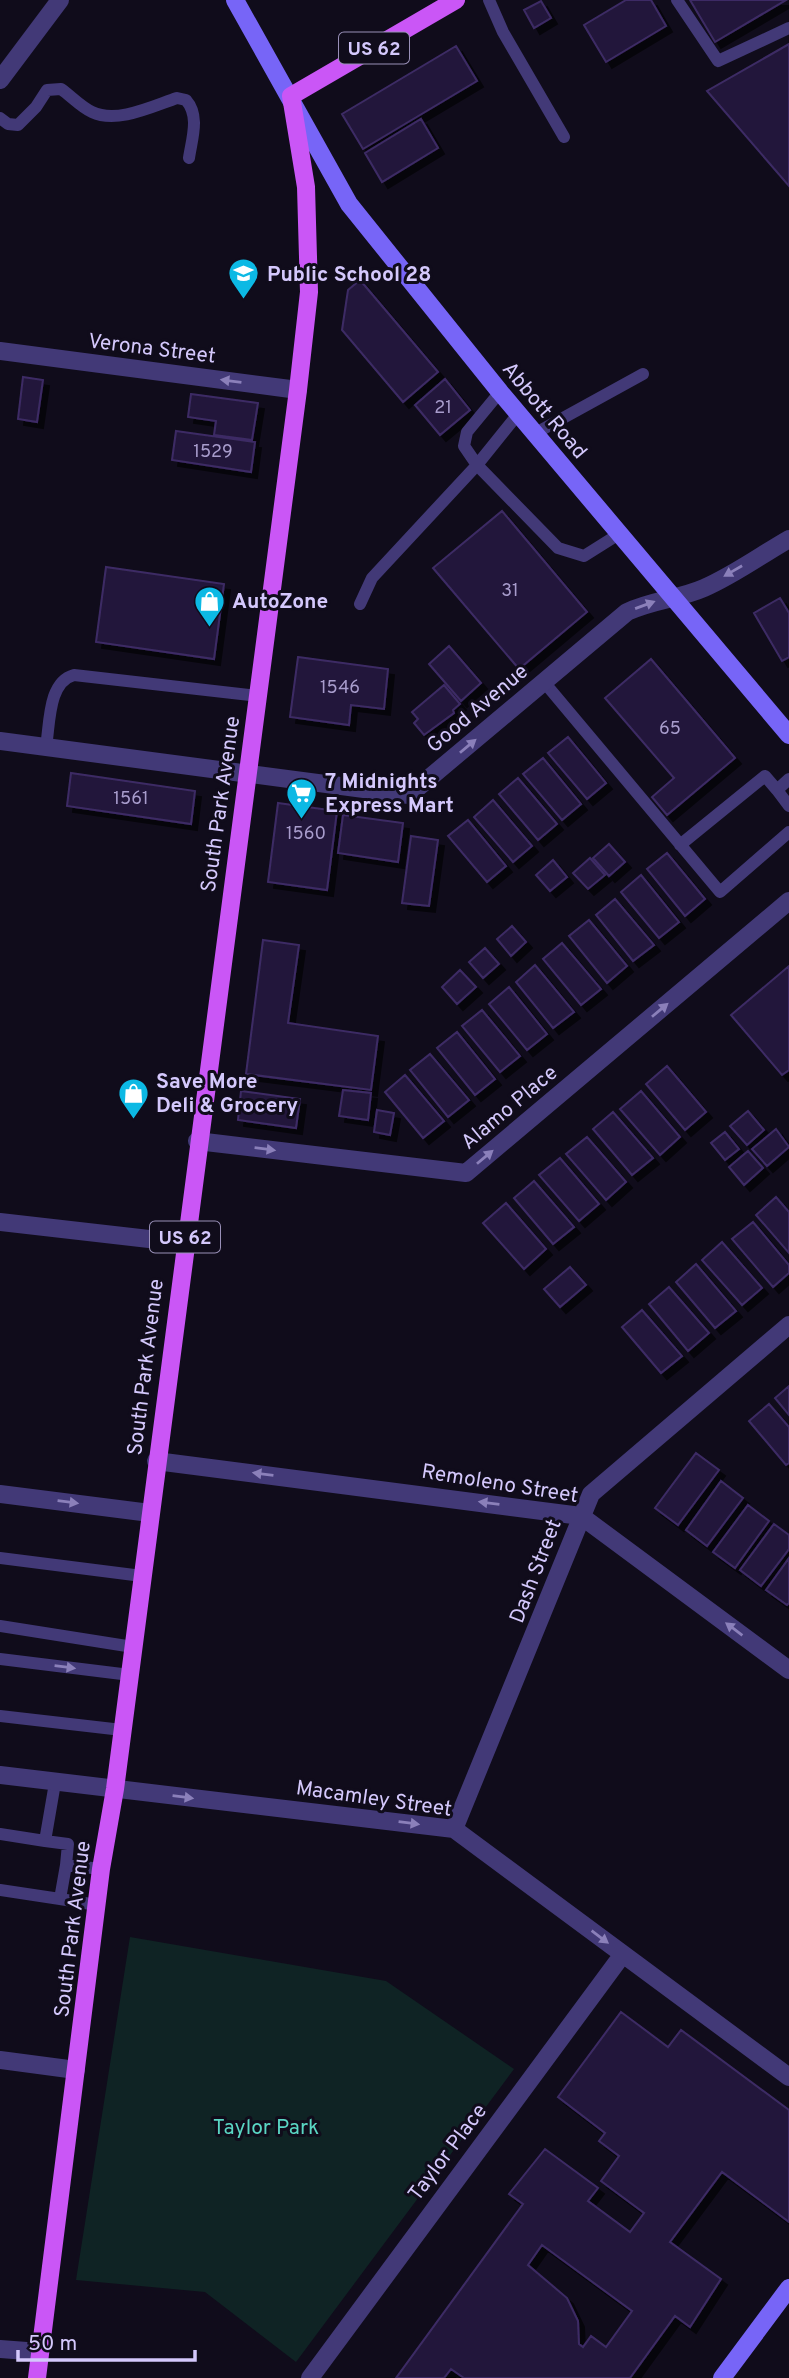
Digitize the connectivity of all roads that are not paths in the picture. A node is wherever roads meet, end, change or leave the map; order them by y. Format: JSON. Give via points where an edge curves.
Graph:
{"nodes":[{"id":1,"x":60,"y":0,"type":"edge"},
{"id":2,"x":235,"y":0,"type":"edge"},
{"id":3,"x":456,"y":0,"type":"edge"},
{"id":4,"x":489,"y":0,"type":"edge"},
{"id":5,"x":677,"y":0,"type":"edge"},
{"id":6,"x":789,"y":28,"type":"edge"},
{"id":7,"x":0,"y":80,"type":"edge"},
{"id":8,"x":291,"y":96,"type":"junction"},
{"id":9,"x":3,"y":125,"type":"edge"},
{"id":10,"x":564,"y":137,"type":"dead end"},
{"id":11,"x":189,"y":158,"type":"dead end"},
{"id":12,"x":0,"y":351,"type":"edge"},
{"id":13,"x":643,"y":374,"type":"dead end"},
{"id":14,"x":298,"y":390,"type":"junction"},
{"id":15,"x":500,"y":393,"type":"junction"},
{"id":16,"x":518,"y":414,"type":"junction"},
{"id":17,"x":534,"y":434,"type":"junction"},
{"id":18,"x":477,"y":465,"type":"junction"},
{"id":19,"x":619,"y":534,"type":"junction"},
{"id":20,"x":789,"y":539,"type":"edge"},
{"id":21,"x":674,"y":598,"type":"junction"},
{"id":22,"x":360,"y":604,"type":"dead end"},
{"id":23,"x":544,"y":682,"type":"junction"},
{"id":24,"x":258,"y":696,"type":"junction"},
{"id":25,"x":789,"y":735,"type":"edge"},
{"id":26,"x":0,"y":741,"type":"edge"},
{"id":27,"x":46,"y":747,"type":"junction"},
{"id":28,"x":247,"y":773,"type":"junction"},
{"id":29,"x":789,"y":779,"type":"edge"},
{"id":30,"x":777,"y":790,"type":"junction"},
{"id":31,"x":789,"y":806,"type":"edge"},
{"id":32,"x":789,"y":832,"type":"edge"},
{"id":33,"x":680,"y":845,"type":"junction"},
{"id":34,"x":789,"y":901,"type":"edge"},
{"id":35,"x":197,"y":1141,"type":"junction"},
{"id":36,"x":0,"y":1222,"type":"edge"},
{"id":37,"x":184,"y":1243,"type":"junction"},
{"id":38,"x":789,"y":1325,"type":"edge"},
{"id":39,"x":156,"y":1461,"type":"junction"},
{"id":40,"x":0,"y":1494,"type":"edge"},
{"id":41,"x":150,"y":1513,"type":"junction"},
{"id":42,"x":581,"y":1517,"type":"junction"},
{"id":43,"x":0,"y":1558,"type":"edge"},
{"id":44,"x":142,"y":1576,"type":"junction"},
{"id":45,"x":0,"y":1626,"type":"edge"},
{"id":46,"x":133,"y":1647,"type":"junction"},
{"id":47,"x":0,"y":1660,"type":"edge"},
{"id":48,"x":789,"y":1670,"type":"edge"},
{"id":49,"x":130,"y":1675,"type":"junction"},
{"id":50,"x":0,"y":1716,"type":"edge"},
{"id":51,"x":122,"y":1730,"type":"junction"},
{"id":52,"x":0,"y":1775,"type":"edge"},
{"id":53,"x":55,"y":1783,"type":"junction"},
{"id":54,"x":115,"y":1789,"type":"junction"},
{"id":55,"x":454,"y":1829,"type":"junction"},
{"id":56,"x":0,"y":1834,"type":"edge"},
{"id":57,"x":45,"y":1841,"type":"junction"},
{"id":58,"x":66,"y":1865,"type":"junction"},
{"id":59,"x":101,"y":1869,"type":"junction"},
{"id":60,"x":0,"y":1890,"type":"edge"},
{"id":61,"x":60,"y":1899,"type":"junction"},
{"id":62,"x":97,"y":1905,"type":"junction"},
{"id":63,"x":623,"y":1954,"type":"junction"},
{"id":64,"x":0,"y":2060,"type":"edge"},
{"id":65,"x":76,"y":2070,"type":"junction"},
{"id":66,"x":789,"y":2077,"type":"edge"},
{"id":67,"x":789,"y":2288,"type":"edge"},
{"id":68,"x":0,"y":2349,"type":"edge"},
{"id":69,"x":40,"y":2352,"type":"junction"},
{"id":70,"x":37,"y":2378,"type":"edge"},
{"id":71,"x":310,"y":2378,"type":"edge"},
{"id":72,"x":722,"y":2378,"type":"edge"}],
"edges":[{"from":1,"to":7,"type":"street"},
{"from":2,"to":8,"type":"street","name":"South Park Avenue"},
{"from":3,"to":8,"type":"main road","number":"US 62"},
{"from":4,"to":10,"type":"lane"},
{"from":5,"to":6,"type":"lane","via":[[718,61]]},
{"from":8,"to":14,"type":"main road","name":"South Park Avenue","number":"US 62","via":[[306,187],[309,292]]},
{"from":8,"to":15,"type":"street","name":"Abbott Road","via":[[349,204]]},
{"from":9,"to":11,"type":"lane","via":[[18,125],[47,90],[61,89],[90,111],[117,117],[177,98],[193,107]]},
{"from":14,"to":12,"type":"street","name":"Verona Street","one_way":true},
{"from":13,"to":17,"type":"lane"},
{"from":14,"to":24,"type":"main road","name":"South Park Avenue","number":"US 62"},
{"from":15,"to":16,"type":"street","name":"Abbott Road"},
{"from":15,"to":18,"type":"lane","via":[[467,432],[464,446]]},
{"from":16,"to":17,"type":"street","name":"Abbott Road"},
{"from":16,"to":18,"type":"lane"},
{"from":17,"to":19,"type":"street","name":"Abbott Road"},
{"from":18,"to":19,"type":"lane","via":[[558,548],[584,556]]},
{"from":18,"to":22,"type":"lane","via":[[372,578]]},
{"from":19,"to":21,"type":"street","name":"Abbott Road"},
{"from":20,"to":21,"type":"street","name":"Good Avenue","one_way":true,"via":[[704,588]]},
{"from":23,"to":21,"type":"street","name":"Good Avenue","one_way":true,"via":[[627,612],[649,601]]},
{"from":21,"to":25,"type":"street","name":"Abbott Road"},
{"from":28,"to":23,"type":"street","name":"Good Avenue","one_way":true,"via":[[409,795]]},
{"from":23,"to":33,"type":"lane"},
{"from":24,"to":27,"type":"lane","via":[[74,675],[57,686]]},
{"from":24,"to":28,"type":"main road","name":"South Park Avenue","number":"US 62"},
{"from":26,"to":27,"type":"street","name":"Good Avenue"},
{"from":27,"to":28,"type":"street","name":"Good Avenue"},
{"from":28,"to":35,"type":"main road","name":"South Park Avenue","number":"US 62"},
{"from":29,"to":30,"type":"lane"},
{"from":30,"to":31,"type":"lane"},
{"from":30,"to":33,"type":"lane","via":[[765,776]]},
{"from":32,"to":33,"type":"lane","via":[[720,892]]},
{"from":35,"to":34,"type":"street","name":"Alamo Place","one_way":true,"via":[[466,1173]]},
{"from":35,"to":37,"type":"main road","name":"South Park Avenue","number":"US 62"},
{"from":36,"to":37,"type":"street"},
{"from":37,"to":39,"type":"main road","name":"South Park Avenue","number":"US 62"},
{"from":38,"to":42,"type":"street","name":"Dash Street","via":[[591,1494]]},
{"from":39,"to":41,"type":"main road","name":"South Park Avenue","number":"US 62"},
{"from":42,"to":39,"type":"street","name":"Remoleno Street","one_way":true},
{"from":40,"to":41,"type":"street","one_way":true},
{"from":41,"to":44,"type":"main road","name":"South Park Avenue","number":"US 62"},
{"from":48,"to":42,"type":"street","name":"Remoleno Street","one_way":true},
{"from":42,"to":55,"type":"street","name":"Dash Street"},
{"from":43,"to":44,"type":"lane"},
{"from":44,"to":46,"type":"main road","name":"South Park Avenue","number":"US 62"},
{"from":45,"to":46,"type":"lane"},
{"from":46,"to":49,"type":"main road","name":"South Park Avenue","number":"US 62"},
{"from":47,"to":49,"type":"lane","one_way":true},
{"from":49,"to":51,"type":"main road","name":"South Park Avenue","number":"US 62"},
{"from":50,"to":51,"type":"lane"},
{"from":51,"to":54,"type":"main road","name":"South Park Avenue","number":"US 62"},
{"from":52,"to":53,"type":"street","name":"Macamley Street"},
{"from":53,"to":54,"type":"street","name":"Macamley Street"},
{"from":53,"to":57,"type":"lane"},
{"from":54,"to":55,"type":"street","name":"Macamley Street","one_way":true},
{"from":54,"to":59,"type":"main road","name":"South Park Avenue","number":"US 62"},
{"from":55,"to":63,"type":"street","name":"Macamley Street","one_way":true},
{"from":56,"to":57,"type":"lane"},
{"from":57,"to":58,"type":"lane","via":[[68,1844]]},
{"from":58,"to":59,"type":"lane"},
{"from":58,"to":61,"type":"lane"},
{"from":59,"to":62,"type":"main road","name":"South Park Avenue","number":"US 62"},
{"from":60,"to":61,"type":"lane"},
{"from":61,"to":62,"type":"lane"},
{"from":62,"to":65,"type":"main road","name":"South Park Avenue","number":"US 62"},
{"from":63,"to":66,"type":"street","name":"Macamley Street"},
{"from":63,"to":71,"type":"street","name":"Taylor Place"},
{"from":64,"to":65,"type":"street"},
{"from":65,"to":69,"type":"main road","name":"South Park Avenue","number":"US 62"},
{"from":67,"to":72,"type":"street"},
{"from":68,"to":69,"type":"street"},
{"from":69,"to":70,"type":"main road","name":"South Park Avenue","number":"US 62"}]}
